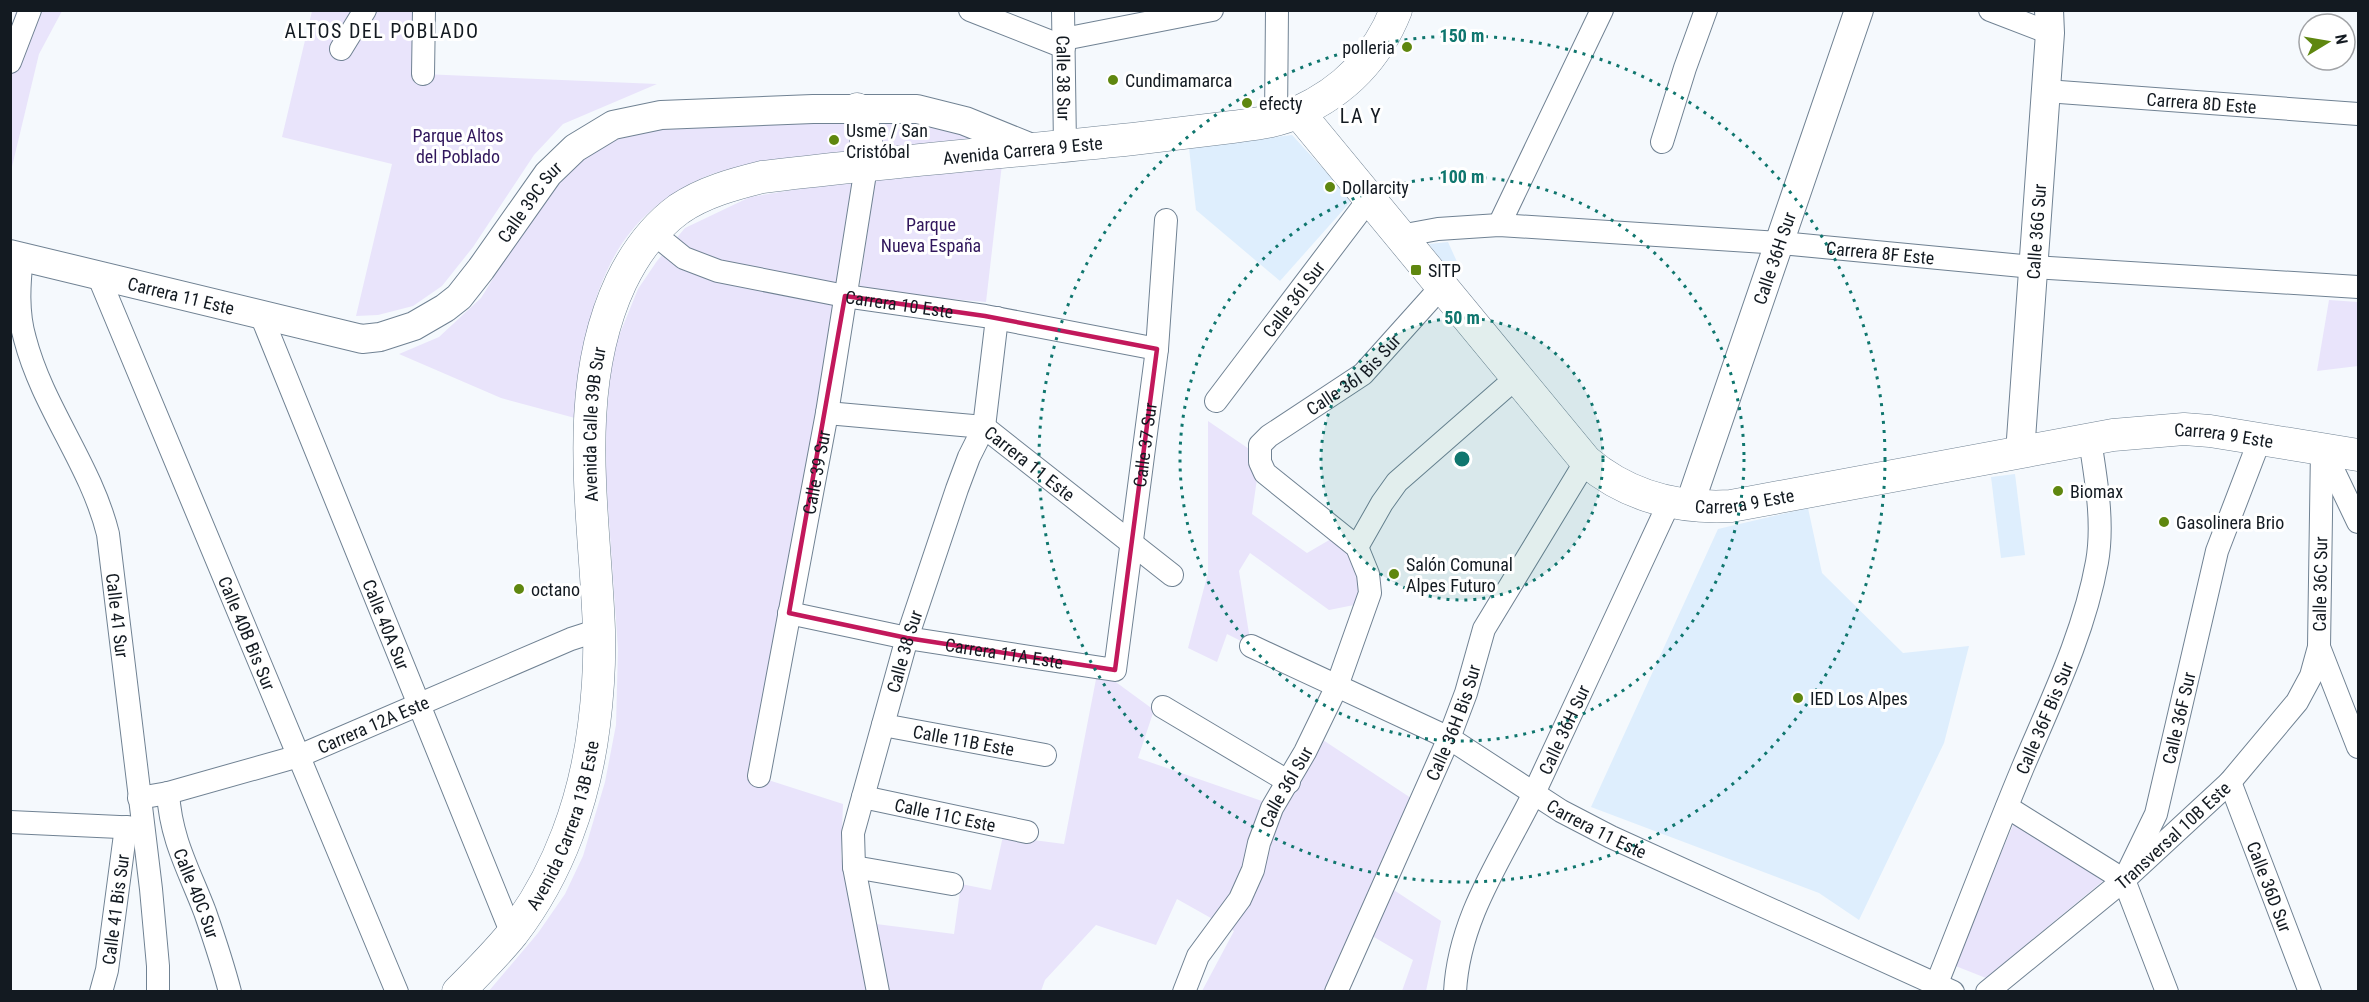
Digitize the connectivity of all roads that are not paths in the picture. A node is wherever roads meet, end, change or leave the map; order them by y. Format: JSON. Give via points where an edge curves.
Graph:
{"nodes":[{"id":1,"x":30,"y":10,"type":"edge"},
{"id":2,"x":365,"y":10,"type":"edge"},
{"id":3,"x":424,"y":10,"type":"edge"},
{"id":4,"x":970,"y":10,"type":"edge"},
{"id":5,"x":1063,"y":10,"type":"edge"},
{"id":6,"x":1212,"y":10,"type":"edge"},
{"id":7,"x":1277,"y":10,"type":"edge"},
{"id":8,"x":1396,"y":10,"type":"edge"},
{"id":9,"x":1602,"y":10,"type":"edge"},
{"id":10,"x":1706,"y":10,"type":"edge"},
{"id":11,"x":1859,"y":10,"type":"edge"},
{"id":12,"x":1990,"y":10,"type":"edge"},
{"id":13,"x":2049,"y":22,"type":"edge"},
{"id":14,"x":1064,"y":43,"type":"junction"},
{"id":15,"x":341,"y":49,"type":"dead end"},
{"id":16,"x":11,"y":60,"type":"edge"},
{"id":17,"x":423,"y":74,"type":"dead end"},
{"id":18,"x":2046,"y":91,"type":"junction"},
{"id":19,"x":857,"y":108,"type":"junction"},
{"id":20,"x":2358,"y":114,"type":"edge"},
{"id":21,"x":1287,"y":116,"type":"junction"},
{"id":22,"x":1662,"y":142,"type":"dead end"},
{"id":23,"x":1065,"y":146,"type":"junction"},
{"id":24,"x":1034,"y":149,"type":"junction"},
{"id":25,"x":866,"y":167,"type":"junction"},
{"id":26,"x":1369,"y":199,"type":"junction"},
{"id":27,"x":1166,"y":220,"type":"dead end"},
{"id":28,"x":1499,"y":225,"type":"junction"},
{"id":29,"x":652,"y":232,"type":"junction"},
{"id":30,"x":1400,"y":236,"type":"junction"},
{"id":31,"x":1781,"y":243,"type":"junction"},
{"id":32,"x":16,"y":255,"type":"edge"},
{"id":33,"x":2033,"y":267,"type":"junction"},
{"id":34,"x":98,"y":275,"type":"junction"},
{"id":35,"x":1442,"y":286,"type":"junction"},
{"id":36,"x":2358,"y":287,"type":"edge"},
{"id":37,"x":846,"y":296,"type":"junction"},
{"id":38,"x":261,"y":315,"type":"junction"},
{"id":39,"x":997,"y":318,"type":"junction"},
{"id":40,"x":352,"y":337,"type":"joint"},
{"id":41,"x":1157,"y":349,"type":"junction"},
{"id":42,"x":1517,"y":377,"type":"junction"},
{"id":43,"x":1216,"y":401,"type":"dead end"},
{"id":44,"x":827,"y":413,"type":"junction"},
{"id":45,"x":984,"y":427,"type":"junction"},
{"id":46,"x":2260,"y":439,"type":"junction"},
{"id":47,"x":2090,"y":440,"type":"junction"},
{"id":48,"x":2322,"y":449,"type":"junction"},
{"id":49,"x":2020,"y":453,"type":"junction"},
{"id":50,"x":2358,"y":455,"type":"edge"},
{"id":51,"x":1586,"y":461,"type":"junction"},
{"id":52,"x":1679,"y":504,"type":"junction"},
{"id":53,"x":2358,"y":522,"type":"edge"},
{"id":54,"x":1132,"y":544,"type":"junction"},
{"id":55,"x":1357,"y":547,"type":"junction"},
{"id":56,"x":1172,"y":575,"type":"dead end"},
{"id":57,"x":789,"y":613,"type":"junction"},
{"id":58,"x":599,"y":630,"type":"junction"},
{"id":59,"x":907,"y":638,"type":"junction"},
{"id":60,"x":1251,"y":646,"type":"dead end"},
{"id":61,"x":2319,"y":647,"type":"junction"},
{"id":62,"x":1114,"y":670,"type":"joint"},
{"id":63,"x":1337,"y":686,"type":"junction"},
{"id":64,"x":420,"y":706,"type":"junction"},
{"id":65,"x":1163,"y":707,"type":"dead end"},
{"id":66,"x":884,"y":725,"type":"junction"},
{"id":67,"x":1449,"y":738,"type":"junction"},
{"id":68,"x":2358,"y":747,"type":"edge"},
{"id":69,"x":1045,"y":755,"type":"dead end"},
{"id":70,"x":299,"y":756,"type":"junction"},
{"id":71,"x":759,"y":776,"type":"dead end"},
{"id":72,"x":1289,"y":782,"type":"junction"},
{"id":73,"x":2230,"y":782,"type":"junction"},
{"id":74,"x":168,"y":793,"type":"junction"},
{"id":75,"x":1534,"y":793,"type":"junction"},
{"id":76,"x":863,"y":797,"type":"junction"},
{"id":77,"x":140,"y":798,"type":"junction"},
{"id":78,"x":2007,"y":807,"type":"junction"},
{"id":79,"x":10,"y":822,"type":"edge"},
{"id":80,"x":135,"y":827,"type":"junction"},
{"id":81,"x":1027,"y":832,"type":"dead end"},
{"id":82,"x":854,"y":867,"type":"junction"},
{"id":83,"x":2124,"y":880,"type":"junction"},
{"id":84,"x":952,"y":884,"type":"dead end"},
{"id":85,"x":512,"y":934,"type":"junction"},
{"id":86,"x":1945,"y":987,"type":"edge"},
{"id":87,"x":101,"y":992,"type":"edge"},
{"id":88,"x":158,"y":992,"type":"edge"},
{"id":89,"x":230,"y":992,"type":"edge"},
{"id":90,"x":397,"y":992,"type":"edge"},
{"id":91,"x":458,"y":992,"type":"edge"},
{"id":92,"x":878,"y":992,"type":"edge"},
{"id":93,"x":1184,"y":992,"type":"edge"},
{"id":94,"x":1336,"y":992,"type":"edge"},
{"id":95,"x":1455,"y":992,"type":"edge"},
{"id":96,"x":1987,"y":992,"type":"edge"},
{"id":97,"x":2167,"y":992,"type":"edge"},
{"id":98,"x":2310,"y":992,"type":"edge"}],
"edges":[{"from":1,"to":16,"type":"street"},
{"from":2,"to":15,"type":"street"},
{"from":3,"to":17,"type":"street"},
{"from":4,"to":14,"type":"street"},
{"from":5,"to":14,"type":"street","name":"Calle 38 Sur"},
{"from":6,"to":14,"type":"street"},
{"from":7,"to":21,"type":"street"},
{"from":8,"to":21,"type":"main road","via":[[1383,38],[1359,71],[1343,86]]},
{"from":9,"to":28,"type":"street"},
{"from":10,"to":22,"type":"street"},
{"from":11,"to":31,"type":"street","name":"Calle 36H Sur"},
{"from":12,"to":13,"type":"street"},
{"from":13,"to":18,"type":"street","name":"Calle 36G Sur"},
{"from":14,"to":23,"type":"street","name":"Calle 38 Sur"},
{"from":18,"to":20,"type":"street","name":"Carrera 8D Este"},
{"from":18,"to":33,"type":"street","name":"Calle 36G Sur"},
{"from":19,"to":24,"type":"street","via":[[936,113]]},
{"from":19,"to":25,"type":"main road","via":[[866,135]]},
{"from":19,"to":40,"type":"street","name":"Calle 39C Sur","via":[[661,115],[600,131],[574,148],[548,174],[476,276],[452,303],[430,318],[397,332],[362,339]]},
{"from":21,"to":23,"type":"main road","name":"Avenida Carrera 9 Este","via":[[1177,134]]},
{"from":21,"to":26,"type":"main road","name":"Carrera 9 Este"},
{"from":23,"to":24,"type":"main road","name":"Avenida Carrera 9 Este"},
{"from":24,"to":25,"type":"main road","name":"Avenida Carrera 9 Este"},
{"from":25,"to":29,"type":"main road","name":"Avenida Carrera 9 Este","via":[[741,182],[681,208]]},
{"from":25,"to":37,"type":"street","name":"Calle 39 Sur"},
{"from":26,"to":30,"type":"main road","name":"Carrera 9 Este"},
{"from":26,"to":43,"type":"street","name":"Calle 36I Sur"},
{"from":27,"to":41,"type":"street","name":"Calle 37 Sur"},
{"from":28,"to":30,"type":"street","name":"Carrera 8F Este"},
{"from":28,"to":31,"type":"street","name":"Carrera 8F Este"},
{"from":29,"to":37,"type":"street","name":"Carrera 10 Este","via":[[684,258],[718,272]]},
{"from":29,"to":58,"type":"main road","name":"Avenida Calle 39B Sur","via":[[614,297],[593,377],[590,435]]},
{"from":30,"to":35,"type":"main road","name":"Carrera 9 Este"},
{"from":31,"to":33,"type":"street","name":"Carrera 8F Este"},
{"from":31,"to":52,"type":"street","name":"Calle 36H Sur"},
{"from":32,"to":34,"type":"street","name":"Carrera 11 Este"},
{"from":32,"to":77,"type":"street","name":"Calle 41 Sur","via":[[24,338],[43,388],[102,507]]},
{"from":33,"to":36,"type":"street","name":"Carrera 8F Este"},
{"from":33,"to":49,"type":"street","name":"Calle 36G Sur"},
{"from":34,"to":38,"type":"street","name":"Carrera 11 Este"},
{"from":34,"to":70,"type":"street","name":"Calle 40B Bis Sur"},
{"from":35,"to":42,"type":"main road","name":"Carrera 9 Este"},
{"from":35,"to":55,"type":"street","name":"Calle 36I Bis Sur","via":[[1363,374],[1260,445],[1265,473]]},
{"from":37,"to":39,"type":"street","name":"Carrera 10 Este"},
{"from":37,"to":44,"type":"street","name":"Calle 39 Sur"},
{"from":38,"to":40,"type":"street","name":"Carrera 11 Este"},
{"from":38,"to":64,"type":"street","name":"Calle 40A Sur"},
{"from":39,"to":41,"type":"street","name":"Carrera 10 Este"},
{"from":39,"to":45,"type":"street","name":"Calle 38 Sur"},
{"from":41,"to":54,"type":"street","name":"Calle 37 Sur"},
{"from":42,"to":51,"type":"main road","name":"Carrera 9 Este"},
{"from":42,"to":55,"type":"street","via":[[1397,483]]},
{"from":44,"to":45,"type":"street","name":"Carrera 11 Este"},
{"from":44,"to":57,"type":"street","name":"Calle 39 Sur"},
{"from":45,"to":54,"type":"street","name":"Carrera 11 Este"},
{"from":45,"to":59,"type":"street","name":"Calle 38 Sur","via":[[957,489]]},
{"from":46,"to":47,"type":"main road","name":"Carrera 9 Este","via":[[2184,429]]},
{"from":46,"to":48,"type":"main road","name":"Carrera 9 Este"},
{"from":46,"to":83,"type":"street","name":"Calle 36F Sur","via":[[2217,551],[2156,814]]},
{"from":47,"to":49,"type":"main road","name":"Carrera 9 Este"},
{"from":47,"to":78,"type":"street","name":"Calle 36F Bis Sur","via":[[2100,530],[2097,562],[2068,660]]},
{"from":48,"to":50,"type":"main road","name":"Carrera 9 Este"},
{"from":48,"to":53,"type":"street"},
{"from":48,"to":61,"type":"street","name":"Calle 36C Sur"},
{"from":49,"to":52,"type":"main road","name":"Carrera 9 Este","via":[[1731,506]]},
{"from":51,"to":52,"type":"main road","name":"Carrera 9 Este","via":[[1619,484]]},
{"from":51,"to":67,"type":"street","name":"Calle 36H Bis Sur","via":[[1484,629]]},
{"from":52,"to":75,"type":"street","name":"Calle 36H Sur"},
{"from":54,"to":56,"type":"street","name":"Carrera 11 Este"},
{"from":54,"to":62,"type":"street","name":"Calle 37 Sur"},
{"from":55,"to":63,"type":"street","name":"Calle 36I Sur","via":[[1368,574],[1368,602]]},
{"from":57,"to":59,"type":"street","name":"Carrera 11A Este"},
{"from":57,"to":71,"type":"street","name":"Calle 39 Sur"},
{"from":58,"to":64,"type":"street","name":"Carrera 12A Este"},
{"from":58,"to":85,"type":"main road","name":"Avenida Carrera 13B Este","via":[[594,726],[579,798],[557,859]]},
{"from":59,"to":62,"type":"street","name":"Carrera 11A Este"},
{"from":59,"to":66,"type":"street","name":"Calle 38 Sur"},
{"from":60,"to":63,"type":"street","name":"Carrera 11 Este"},
{"from":61,"to":68,"type":"street","name":"Calle 36C Sur"},
{"from":61,"to":73,"type":"street","name":"Transversal 10B Este","via":[[2311,676],[2297,702]]},
{"from":63,"to":67,"type":"street","name":"Carrera 11 Este"},
{"from":63,"to":72,"type":"street","name":"Calle 36I Sur"},
{"from":64,"to":70,"type":"street","name":"Carrera 12A Este"},
{"from":64,"to":85,"type":"street","name":"Calle 40A Sur"},
{"from":65,"to":72,"type":"street"},
{"from":66,"to":69,"type":"street","name":"Calle 11B Este"},
{"from":66,"to":76,"type":"street","name":"Calle 38 Sur"},
{"from":67,"to":75,"type":"street","name":"Carrera 11 Este"},
{"from":67,"to":94,"type":"street","name":"Calle 36H Bis Sur"},
{"from":70,"to":74,"type":"street","name":"Carrera 12A Este"},
{"from":70,"to":90,"type":"street","name":"Calle 40B Bis Sur"},
{"from":72,"to":93,"type":"street","name":"Calle 36I Sur","via":[[1272,808],[1240,899],[1198,956]]},
{"from":73,"to":83,"type":"street","name":"Transversal 10B Este"},
{"from":73,"to":98,"type":"street","name":"Calle 36D Sur"},
{"from":74,"to":77,"type":"street","name":"Carrera 12A Este"},
{"from":74,"to":89,"type":"street","name":"Calle 40C Sur","via":[[181,856]]},
{"from":75,"to":86,"type":"street","name":"Carrera 11 Este","via":[[1611,837]]},
{"from":75,"to":95,"type":"street","name":"Calle 36H Sur","via":[[1476,901],[1463,943]]},
{"from":76,"to":81,"type":"street","name":"Calle 11C Este"},
{"from":76,"to":82,"type":"street","name":"Calle 38 Sur","via":[[854,833]]},
{"from":77,"to":80,"type":"street","name":"Calle 41 Sur"},
{"from":78,"to":83,"type":"street"},
{"from":78,"to":86,"type":"street","name":"Calle 36F Bis Sur"},
{"from":79,"to":80,"type":"street"},
{"from":80,"to":87,"type":"street","name":"Calle 41 Bis Sur"},
{"from":80,"to":88,"type":"street","name":"Calle 41 Sur","via":[[158,966]]},
{"from":82,"to":84,"type":"street"},
{"from":82,"to":92,"type":"street","name":"Calle 38 Sur"},
{"from":83,"to":96,"type":"street","name":"Transversal 10B Este"},
{"from":83,"to":97,"type":"street"},
{"from":85,"to":91,"type":"main road","name":"Avenida Carrera 13B Este"}]}
